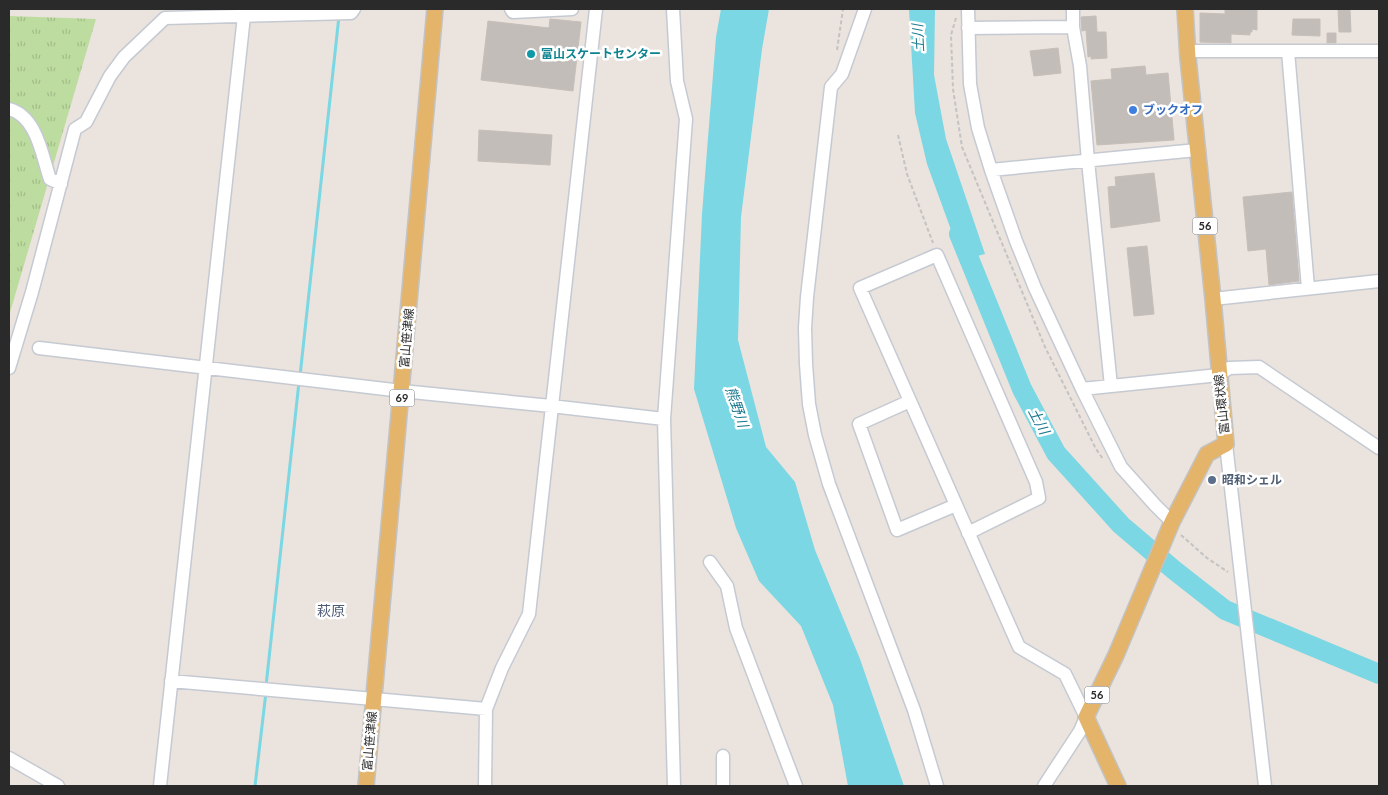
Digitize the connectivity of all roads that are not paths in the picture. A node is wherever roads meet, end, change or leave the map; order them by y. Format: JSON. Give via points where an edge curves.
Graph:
{"nodes":[{"id":1,"x":354,"y":9,"type":"edge"},
{"id":2,"x":435,"y":9,"type":"edge"},
{"id":3,"x":511,"y":9,"type":"edge"},
{"id":4,"x":572,"y":9,"type":"edge"},
{"id":5,"x":596,"y":9,"type":"edge"},
{"id":6,"x":673,"y":9,"type":"edge"},
{"id":7,"x":865,"y":9,"type":"edge"},
{"id":8,"x":968,"y":9,"type":"edge"},
{"id":9,"x":1073,"y":9,"type":"edge"},
{"id":10,"x":1185,"y":9,"type":"edge"},
{"id":11,"x":244,"y":16,"type":"junction"},
{"id":12,"x":1073,"y":27,"type":"junction"},
{"id":13,"x":968,"y":28,"type":"junction"},
{"id":14,"x":1188,"y":51,"type":"junction"},
{"id":15,"x":1288,"y":51,"type":"junction"},
{"id":16,"x":1379,"y":51,"type":"edge"},
{"id":17,"x":9,"y":109,"type":"edge"},
{"id":18,"x":1197,"y":150,"type":"junction"},
{"id":19,"x":1088,"y":161,"type":"junction"},
{"id":20,"x":991,"y":170,"type":"junction"},
{"id":21,"x":61,"y":184,"type":"junction"},
{"id":22,"x":1379,"y":281,"type":"edge"},
{"id":23,"x":1308,"y":288,"type":"junction"},
{"id":24,"x":1213,"y":299,"type":"junction"},
{"id":25,"x":38,"y":348,"type":"dead end"},
{"id":26,"x":206,"y":367,"type":"junction"},
{"id":27,"x":9,"y":368,"type":"edge"},
{"id":28,"x":1219,"y":375,"type":"junction"},
{"id":29,"x":1112,"y":386,"type":"junction"},
{"id":30,"x":1082,"y":388,"type":"junction"},
{"id":31,"x":402,"y":391,"type":"junction"},
{"id":32,"x":910,"y":401,"type":"junction"},
{"id":33,"x":551,"y":406,"type":"junction"},
{"id":34,"x":664,"y":419,"type":"junction"},
{"id":35,"x":1226,"y":444,"type":"junction"},
{"id":36,"x":1379,"y":448,"type":"edge"},
{"id":37,"x":956,"y":506,"type":"junction"},
{"id":38,"x":1171,"y":526,"type":"junction"},
{"id":39,"x":968,"y":533,"type":"junction"},
{"id":40,"x":710,"y":562,"type":"dead end"},
{"id":41,"x":171,"y":681,"type":"junction"},
{"id":42,"x":374,"y":699,"type":"junction"},
{"id":43,"x":486,"y":709,"type":"junction"},
{"id":44,"x":1086,"y":717,"type":"junction"},
{"id":45,"x":723,"y":756,"type":"dead end"},
{"id":46,"x":9,"y":758,"type":"edge"},
{"id":47,"x":58,"y":786,"type":"edge"},
{"id":48,"x":160,"y":786,"type":"edge"},
{"id":49,"x":366,"y":786,"type":"edge"},
{"id":50,"x":485,"y":786,"type":"edge"},
{"id":51,"x":674,"y":786,"type":"edge"},
{"id":52,"x":724,"y":786,"type":"edge"},
{"id":53,"x":796,"y":786,"type":"edge"},
{"id":54,"x":937,"y":786,"type":"edge"},
{"id":55,"x":1044,"y":786,"type":"edge"},
{"id":56,"x":1118,"y":786,"type":"edge"},
{"id":57,"x":1265,"y":786,"type":"edge"}],
"edges":[{"from":1,"to":11,"type":"street","via":[[351,13]]},
{"from":2,"to":31,"type":"main road","name":"富山笹津線","number":"69"},
{"from":3,"to":4,"type":"street","via":[[513,12]]},
{"from":5,"to":33,"type":"street"},
{"from":6,"to":34,"type":"street","via":[[677,81],[686,119]]},
{"from":7,"to":54,"type":"street","via":[[842,74],[831,87],[804,328],[807,374],[815,435],[829,484],[914,710]]},
{"from":8,"to":13,"type":"street"},
{"from":9,"to":12,"type":"street"},
{"from":10,"to":14,"type":"main road","name":"富山環状線","number":"56"},
{"from":11,"to":21,"type":"street","via":[[165,18],[124,58],[110,76],[86,122],[75,130]]},
{"from":11,"to":26,"type":"street"},
{"from":12,"to":13,"type":"street"},
{"from":12,"to":19,"type":"street","via":[[1080,66]]},
{"from":13,"to":20,"type":"street","via":[[970,84],[978,128]]},
{"from":14,"to":15,"type":"street"},
{"from":14,"to":18,"type":"main road","name":"富山環状線","number":"56"},
{"from":15,"to":16,"type":"street"},
{"from":15,"to":23,"type":"street"},
{"from":17,"to":21,"type":"street","via":[[27,121],[35,133],[50,179]]},
{"from":18,"to":19,"type":"street"},
{"from":18,"to":24,"type":"main road","name":"富山環状線","number":"56"},
{"from":19,"to":20,"type":"street"},
{"from":19,"to":29,"type":"street"},
{"from":20,"to":30,"type":"street","via":[[1035,288]]},
{"from":21,"to":27,"type":"street"},
{"from":22,"to":23,"type":"street"},
{"from":23,"to":24,"type":"street"},
{"from":24,"to":28,"type":"main road","name":"富山環状線","number":"56"},
{"from":25,"to":26,"type":"street"},
{"from":26,"to":31,"type":"street"},
{"from":26,"to":41,"type":"street"},
{"from":28,"to":29,"type":"street"},
{"from":28,"to":35,"type":"main road","name":"富山環状線","number":"56"},
{"from":28,"to":36,"type":"street","via":[[1229,368],[1259,367]]},
{"from":29,"to":30,"type":"street"},
{"from":30,"to":38,"type":"street","via":[[1121,467]]},
{"from":31,"to":33,"type":"street"},
{"from":31,"to":42,"type":"main road","name":"富山笹津線","number":"69"},
{"from":32,"to":37,"type":"street"},
{"from":32,"to":37,"type":"street","via":[[859,424],[897,530]]},
{"from":32,"to":39,"type":"street","via":[[860,288],[937,255],[1036,482],[1039,498]]},
{"from":33,"to":34,"type":"street"},
{"from":33,"to":43,"type":"street","via":[[530,614],[502,668]]},
{"from":34,"to":51,"type":"street"},
{"from":35,"to":38,"type":"main road","name":"富山環状線","number":"56","via":[[1207,454]]},
{"from":35,"to":57,"type":"street"},
{"from":37,"to":39,"type":"street"},
{"from":38,"to":44,"type":"main road","name":"富山環状線","number":"56"},
{"from":39,"to":44,"type":"street","via":[[1019,647],[1065,674]]},
{"from":40,"to":53,"type":"street","via":[[727,586],[736,628]]},
{"from":41,"to":42,"type":"street"},
{"from":41,"to":48,"type":"street"},
{"from":42,"to":43,"type":"street"},
{"from":42,"to":49,"type":"main road","name":"富山笹津線","number":"69"},
{"from":43,"to":50,"type":"street"},
{"from":44,"to":55,"type":"street"},
{"from":44,"to":56,"type":"main road","number":"56"},
{"from":45,"to":52,"type":"street"},
{"from":46,"to":47,"type":"street"}]}
